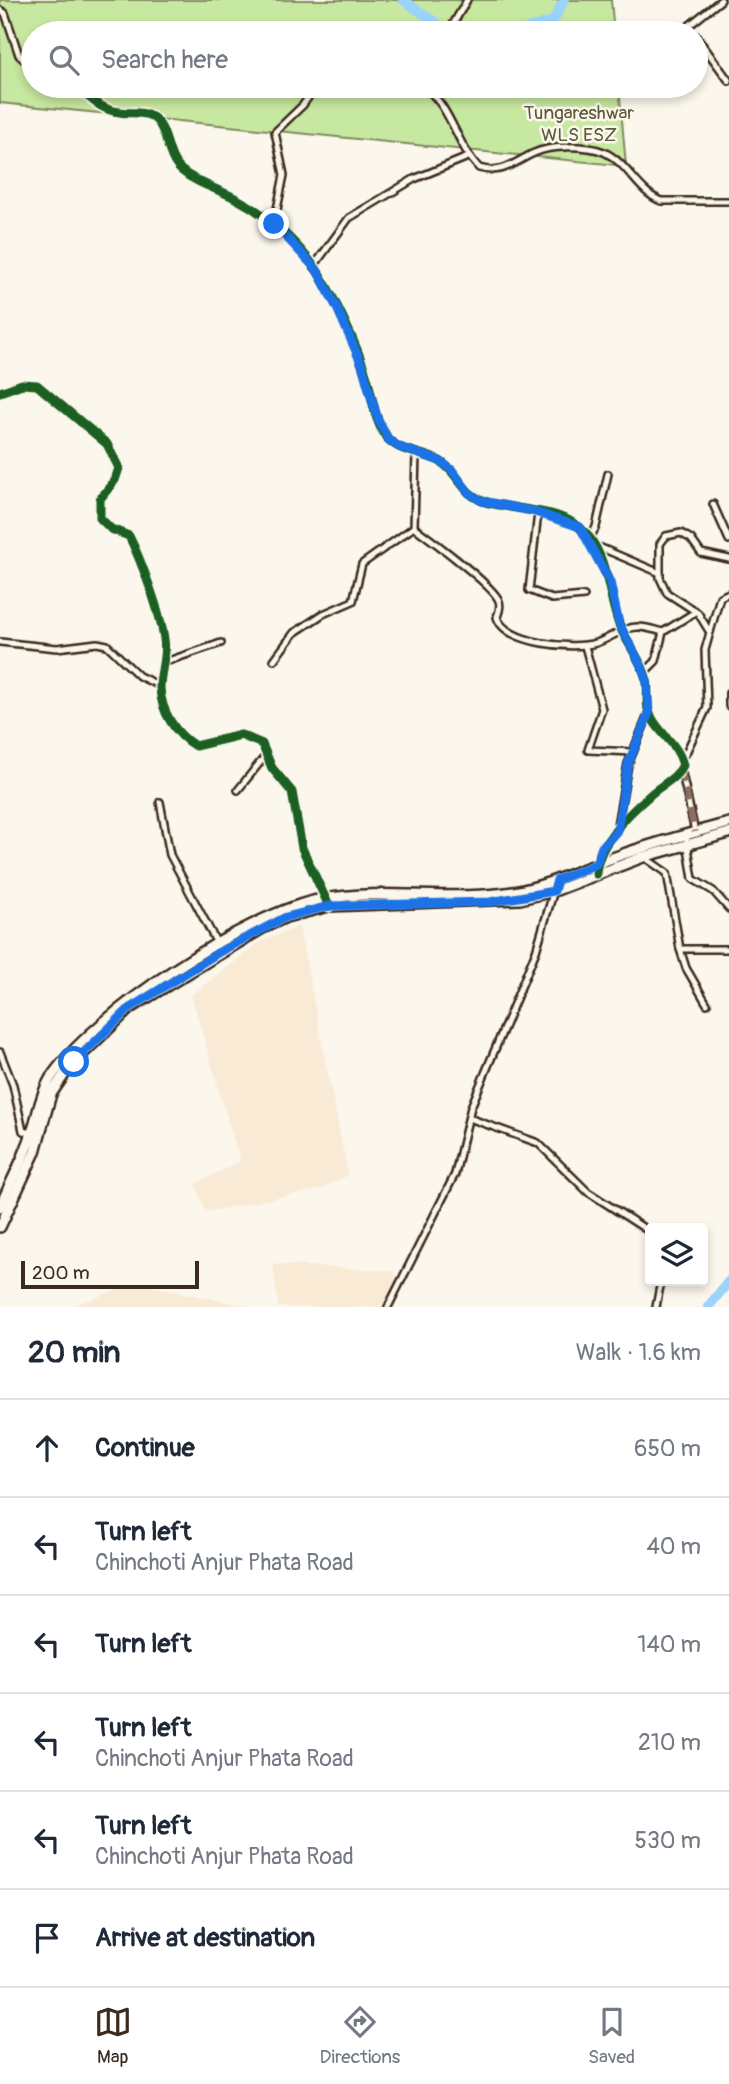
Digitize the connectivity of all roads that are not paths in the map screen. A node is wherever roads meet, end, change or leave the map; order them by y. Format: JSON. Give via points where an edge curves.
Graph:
{"nodes":[{"id":1,"x":467,"y":0,"type":"edge"},
{"id":2,"x":721,"y":0,"type":"edge"},
{"id":3,"x":0,"y":10,"type":"edge"},
{"id":4,"x":455,"y":21,"type":"edge"},
{"id":5,"x":696,"y":21,"type":"edge"},
{"id":6,"x":708,"y":52,"type":"edge"},
{"id":7,"x":21,"y":57,"type":"edge"},
{"id":8,"x":729,"y":81,"type":"edge"},
{"id":9,"x":88,"y":98,"type":"edge"},
{"id":10,"x":308,"y":98,"type":"edge"},
{"id":11,"x":436,"y":98,"type":"edge"},
{"id":12,"x":468,"y":157,"type":"junction"},
{"id":13,"x":729,"y":201,"type":"edge"},
{"id":14,"x":274,"y":224,"type":"junction"},
{"id":15,"x":314,"y":266,"type":"junction"},
{"id":16,"x":0,"y":392,"type":"edge"},
{"id":17,"x":416,"y":454,"type":"junction"},
{"id":18,"x":608,"y":474,"type":"dead end"},
{"id":19,"x":713,"y":504,"type":"dead end"},
{"id":20,"x":538,"y":513,"type":"junction"},
{"id":21,"x":414,"y":527,"type":"junction"},
{"id":22,"x":729,"y":540,"type":"edge"},
{"id":23,"x":590,"y":542,"type":"junction"},
{"id":24,"x":729,"y":559,"type":"edge"},
{"id":25,"x":660,"y":573,"type":"junction"},
{"id":26,"x":729,"y":593,"type":"edge"},
{"id":27,"x":584,"y":596,"type":"dead end"},
{"id":28,"x":695,"y":612,"type":"junction"},
{"id":29,"x":623,"y":631,"type":"junction"},
{"id":30,"x":709,"y":631,"type":"junction"},
{"id":31,"x":663,"y":632,"type":"junction"},
{"id":32,"x":0,"y":642,"type":"edge"},
{"id":33,"x":221,"y":643,"type":"dead end"},
{"id":34,"x":585,"y":646,"type":"junction"},
{"id":35,"x":274,"y":660,"type":"dead end"},
{"id":36,"x":165,"y":662,"type":"junction"},
{"id":37,"x":644,"y":673,"type":"junction"},
{"id":38,"x":160,"y":686,"type":"junction"},
{"id":39,"x":729,"y":693,"type":"edge"},
{"id":40,"x":729,"y":706,"type":"edge"},
{"id":41,"x":649,"y":713,"type":"junction"},
{"id":42,"x":634,"y":752,"type":"junction"},
{"id":43,"x":266,"y":755,"type":"junction"},
{"id":44,"x":682,"y":761,"type":"junction"},
{"id":45,"x":681,"y":769,"type":"junction"},
{"id":46,"x":237,"y":790,"type":"dead end"},
{"id":47,"x":160,"y":802,"type":"dead end"},
{"id":48,"x":729,"y":823,"type":"edge"},
{"id":49,"x":617,"y":831,"type":"junction"},
{"id":50,"x":729,"y":833,"type":"edge"},
{"id":51,"x":689,"y":837,"type":"junction"},
{"id":52,"x":643,"y":857,"type":"junction"},
{"id":53,"x":596,"y":869,"type":"junction"},
{"id":54,"x":557,"y":880,"type":"junction"},
{"id":55,"x":554,"y":891,"type":"junction"},
{"id":56,"x":327,"y":902,"type":"junction"},
{"id":57,"x":729,"y":909,"type":"edge"},
{"id":58,"x":220,"y":948,"type":"junction"},
{"id":59,"x":680,"y":949,"type":"junction"},
{"id":60,"x":729,"y":949,"type":"edge"},
{"id":61,"x":707,"y":1004,"type":"dead end"},
{"id":62,"x":0,"y":1052,"type":"edge"},
{"id":63,"x":469,"y":1118,"type":"junction"},
{"id":64,"x":35,"y":1135,"type":"junction"},
{"id":65,"x":2,"y":1206,"type":"edge"},
{"id":66,"x":0,"y":1227,"type":"edge"},
{"id":67,"x":645,"y":1229,"type":"edge"},
{"id":68,"x":660,"y":1286,"type":"edge"},
{"id":69,"x":388,"y":1307,"type":"edge"},
{"id":70,"x":656,"y":1307,"type":"edge"}],
"edges":[{"from":1,"to":4,"type":"street"},
{"from":2,"to":5,"type":"street"},
{"from":3,"to":7,"type":"street"},
{"from":6,"to":8,"type":"street"},
{"from":9,"to":14,"type":"street","via":[[107,109],[149,114],[157,121],[174,164]]},
{"from":10,"to":14,"type":"street","via":[[275,132],[284,175]]},
{"from":11,"to":12,"type":"street","via":[[446,108]]},
{"from":12,"to":13,"type":"street","via":[[489,171],[552,148],[602,152],[620,162],[651,197],[661,201]]},
{"from":12,"to":15,"type":"street","via":[[414,179],[349,218]]},
{"from":14,"to":15,"type":"street"},
{"from":15,"to":17,"type":"street","via":[[362,365],[382,428],[388,439]]},
{"from":16,"to":36,"type":"street","via":[[22,384],[37,385],[107,443],[119,468],[100,499],[100,518],[132,542],[161,627]]},
{"from":17,"to":20,"type":"street","via":[[440,461],[482,501]]},
{"from":17,"to":21,"type":"street"},
{"from":18,"to":23,"type":"street"},
{"from":19,"to":22,"type":"street"},
{"from":20,"to":23,"type":"street","via":[[580,527]]},
{"from":20,"to":27,"type":"street","via":[[529,590],[552,599]]},
{"from":21,"to":34,"type":"street","via":[[495,593],[502,626],[527,640]]},
{"from":21,"to":35,"type":"street","via":[[362,564],[353,601],[294,633]]},
{"from":23,"to":25,"type":"street"},
{"from":23,"to":29,"type":"street","via":[[610,582]]},
{"from":24,"to":25,"type":"street","via":[[701,553],[691,539],[673,533],[660,544]]},
{"from":25,"to":28,"type":"street","via":[[667,593]]},
{"from":26,"to":30,"type":"street","via":[[720,597]]},
{"from":28,"to":30,"type":"street"},
{"from":28,"to":31,"type":"street"},
{"from":29,"to":31,"type":"street","via":[[639,626]]},
{"from":29,"to":34,"type":"street"},
{"from":29,"to":37,"type":"street"},
{"from":30,"to":44,"type":"street","via":[[705,650],[707,708]]},
{"from":31,"to":37,"type":"street","via":[[656,661]]},
{"from":32,"to":38,"type":"street","via":[[57,648],[107,645],[139,676]]},
{"from":33,"to":36,"type":"street"},
{"from":34,"to":42,"type":"street","via":[[602,709],[588,750]]},
{"from":36,"to":38,"type":"street"},
{"from":37,"to":41,"type":"street"},
{"from":38,"to":43,"type":"street","via":[[165,711],[184,740],[195,746],[241,735],[262,744]]},
{"from":39,"to":40,"type":"street"},
{"from":41,"to":42,"type":"street"},
{"from":41,"to":44,"type":"street"},
{"from":42,"to":49,"type":"street"},
{"from":43,"to":46,"type":"street"},
{"from":43,"to":56,"type":"street","via":[[292,792],[302,848]]},
{"from":44,"to":45,"type":"street"},
{"from":45,"to":49,"type":"street"},
{"from":45,"to":51,"type":"street"},
{"from":47,"to":58,"type":"street","via":[[170,855]]},
{"from":48,"to":51,"type":"main road"},
{"from":49,"to":53,"type":"street","via":[[602,847]]},
{"from":50,"to":51,"type":"main road"},
{"from":51,"to":52,"type":"main road"},
{"from":51,"to":53,"type":"main road"},
{"from":51,"to":57,"type":"street","via":[[692,879],[713,891]]},
{"from":52,"to":53,"type":"main road"},
{"from":52,"to":59,"type":"street","via":[[667,873]]},
{"from":53,"to":54,"type":"main road"},
{"from":53,"to":55,"type":"main road"},
{"from":54,"to":55,"type":"street"},
{"from":54,"to":56,"type":"main road","via":[[489,895]]},
{"from":55,"to":56,"type":"main road","via":[[490,902]]},
{"from":55,"to":63,"type":"street","via":[[536,951]]},
{"from":56,"to":58,"type":"main road"},
{"from":58,"to":64,"type":"main road","via":[[110,1024],[58,1082]]},
{"from":59,"to":60,"type":"street"},
{"from":59,"to":61,"type":"street","via":[[685,968]]},
{"from":62,"to":64,"type":"street","via":[[13,1086],[19,1122],[23,1131]]},
{"from":63,"to":67,"type":"street","via":[[541,1145],[588,1192]]},
{"from":63,"to":69,"type":"street","via":[[455,1174]]},
{"from":64,"to":65,"type":"main road","via":[[35,1152]]},
{"from":65,"to":66,"type":"main road"},
{"from":68,"to":70,"type":"street"}]}
